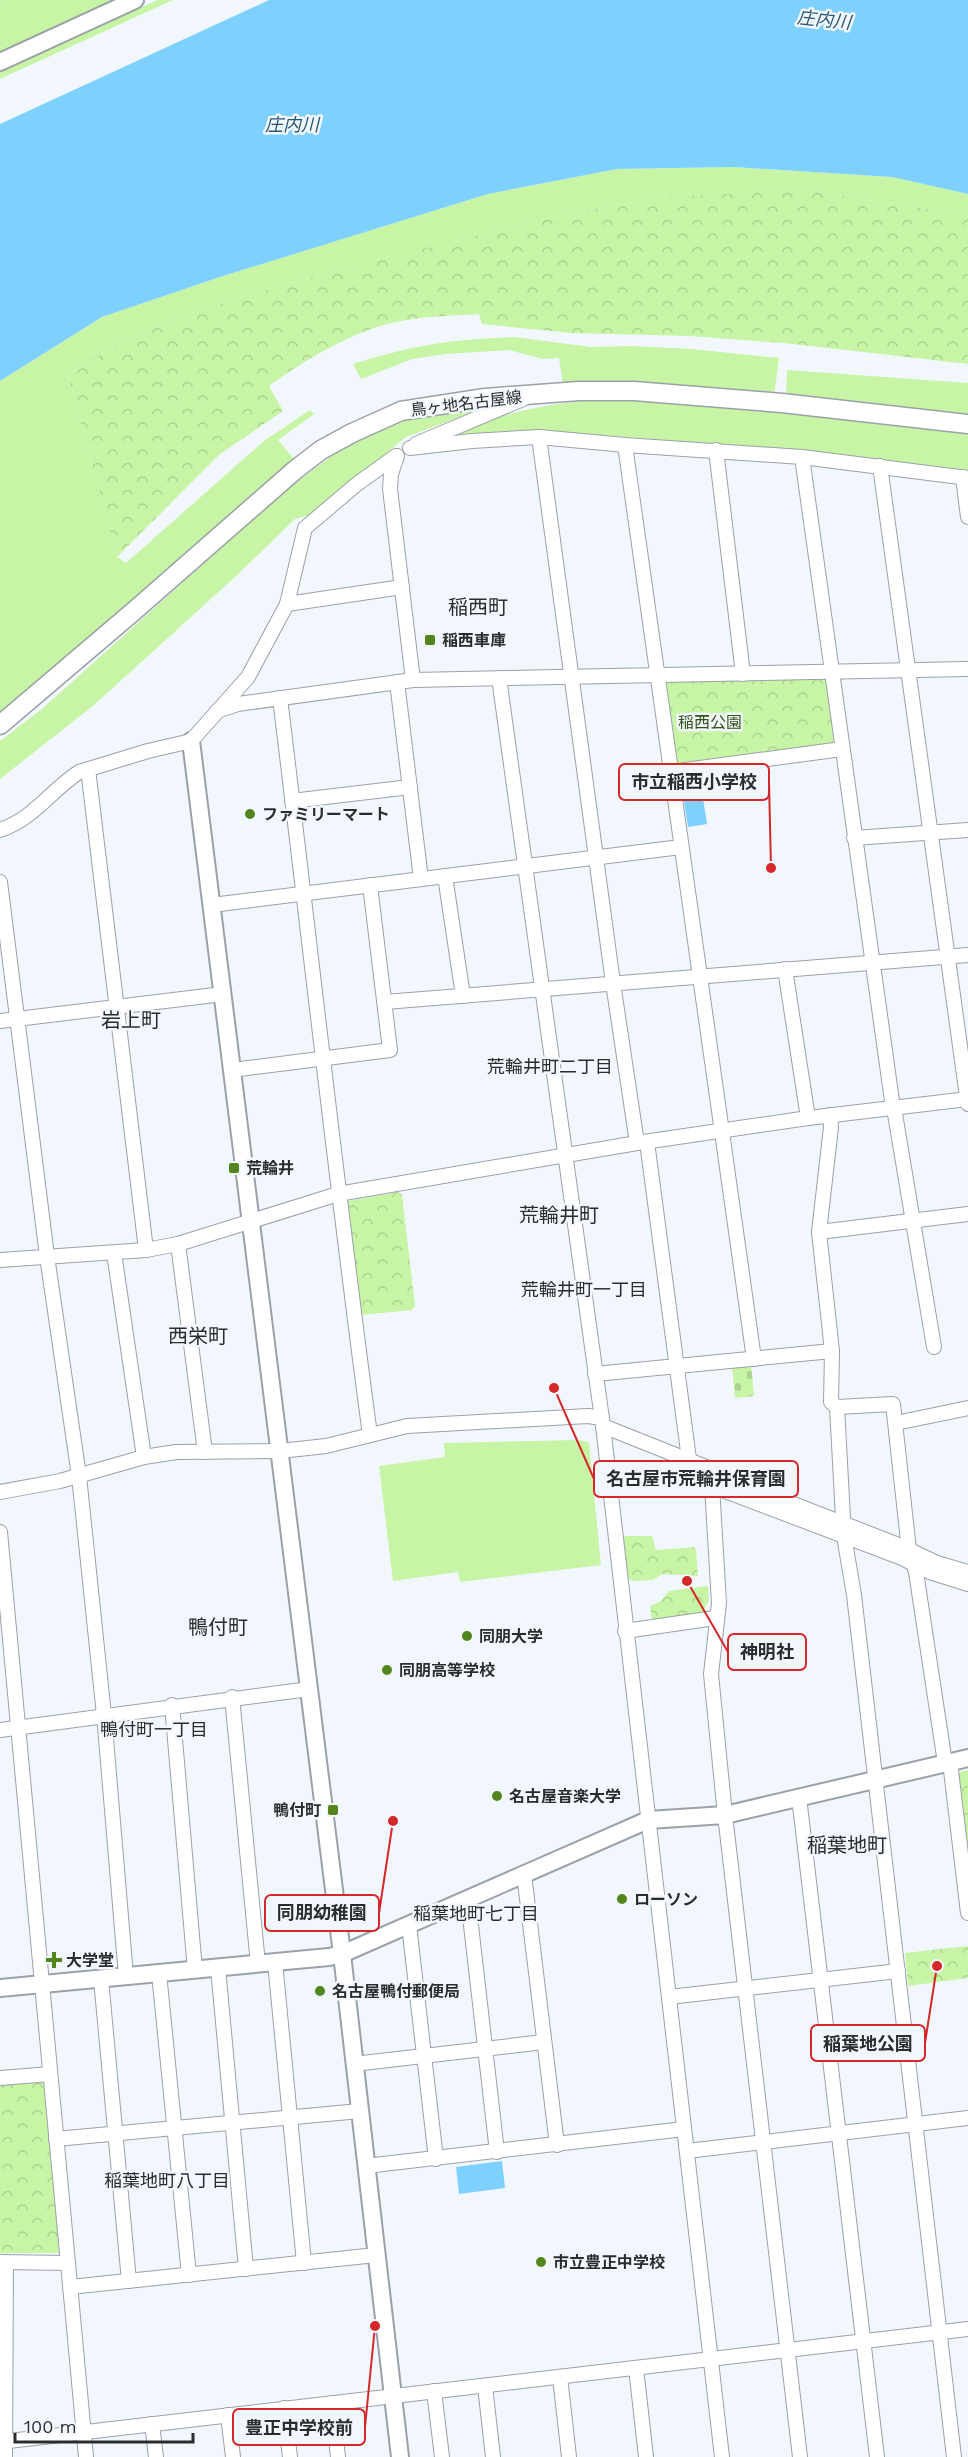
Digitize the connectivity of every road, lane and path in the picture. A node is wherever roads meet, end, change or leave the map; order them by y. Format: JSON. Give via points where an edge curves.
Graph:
{"nodes":[{"id":1,"x":135,"y":0,"type":"edge"},
{"id":2,"x":0,"y":62,"type":"edge"},
{"id":3,"x":530,"y":396,"type":"junction"},
{"id":4,"x":968,"y":424,"type":"edge"},
{"id":5,"x":539,"y":437,"type":"junction"},
{"id":6,"x":626,"y":445,"type":"junction"},
{"id":7,"x":410,"y":448,"type":"junction"},
{"id":8,"x":716,"y":450,"type":"junction"},
{"id":9,"x":396,"y":456,"type":"junction"},
{"id":10,"x":802,"y":457,"type":"junction"},
{"id":11,"x":880,"y":466,"type":"junction"},
{"id":12,"x":965,"y":477,"type":"edge"},
{"id":13,"x":968,"y":517,"type":"edge"},
{"id":14,"x":402,"y":587,"type":"junction"},
{"id":15,"x":287,"y":604,"type":"junction"},
{"id":16,"x":968,"y":669,"type":"edge"},
{"id":17,"x":908,"y":671,"type":"junction"},
{"id":18,"x":831,"y":672,"type":"junction"},
{"id":19,"x":743,"y":674,"type":"junction"},
{"id":20,"x":572,"y":675,"type":"junction"},
{"id":21,"x":656,"y":675,"type":"junction"},
{"id":22,"x":499,"y":678,"type":"junction"},
{"id":23,"x":413,"y":680,"type":"junction"},
{"id":24,"x":397,"y":682,"type":"junction"},
{"id":25,"x":280,"y":698,"type":"junction"},
{"id":26,"x":218,"y":711,"type":"junction"},
{"id":27,"x":0,"y":725,"type":"edge"},
{"id":28,"x":191,"y":741,"type":"junction"},
{"id":29,"x":842,"y":749,"type":"junction"},
{"id":30,"x":88,"y":769,"type":"junction"},
{"id":31,"x":670,"y":772,"type":"junction"},
{"id":32,"x":410,"y":787,"type":"junction"},
{"id":33,"x":292,"y":801,"type":"junction"},
{"id":34,"x":0,"y":830,"type":"edge"},
{"id":35,"x":968,"y":830,"type":"edge"},
{"id":36,"x":931,"y":834,"type":"junction"},
{"id":37,"x":854,"y":838,"type":"junction"},
{"id":38,"x":681,"y":848,"type":"junction"},
{"id":39,"x":596,"y":858,"type":"junction"},
{"id":40,"x":525,"y":867,"type":"junction"},
{"id":41,"x":445,"y":876,"type":"junction"},
{"id":42,"x":421,"y":879,"type":"junction"},
{"id":43,"x":0,"y":882,"type":"edge"},
{"id":44,"x":370,"y":885,"type":"junction"},
{"id":45,"x":304,"y":893,"type":"junction"},
{"id":46,"x":212,"y":905,"type":"junction"},
{"id":47,"x":968,"y":955,"type":"edge"},
{"id":48,"x":948,"y":957,"type":"junction"},
{"id":49,"x":872,"y":962,"type":"junction"},
{"id":50,"x":785,"y":969,"type":"junction"},
{"id":51,"x":698,"y":976,"type":"junction"},
{"id":52,"x":613,"y":983,"type":"junction"},
{"id":53,"x":541,"y":989,"type":"junction"},
{"id":54,"x":223,"y":994,"type":"junction"},
{"id":55,"x":463,"y":996,"type":"junction"},
{"id":56,"x":385,"y":1002,"type":"junction"},
{"id":57,"x":118,"y":1008,"type":"junction"},
{"id":58,"x":17,"y":1019,"type":"junction"},
{"id":59,"x":0,"y":1021,"type":"edge"},
{"id":60,"x":324,"y":1059,"type":"junction"},
{"id":61,"x":232,"y":1070,"type":"junction"},
{"id":62,"x":968,"y":1101,"type":"edge"},
{"id":63,"x":893,"y":1108,"type":"junction"},
{"id":64,"x":830,"y":1115,"type":"junction"},
{"id":65,"x":808,"y":1118,"type":"junction"},
{"id":66,"x":720,"y":1131,"type":"junction"},
{"id":67,"x":642,"y":1142,"type":"junction"},
{"id":68,"x":564,"y":1155,"type":"junction"},
{"id":69,"x":338,"y":1194,"type":"junction"},
{"id":70,"x":968,"y":1214,"type":"edge"},
{"id":71,"x":251,"y":1219,"type":"junction"},
{"id":72,"x":912,"y":1221,"type":"junction"},
{"id":73,"x":819,"y":1232,"type":"junction"},
{"id":74,"x":178,"y":1244,"type":"junction"},
{"id":75,"x":146,"y":1250,"type":"junction"},
{"id":76,"x":114,"y":1253,"type":"junction"},
{"id":77,"x":47,"y":1256,"type":"junction"},
{"id":78,"x":0,"y":1260,"type":"edge"},
{"id":79,"x":934,"y":1347,"type":"dead end"},
{"id":80,"x":832,"y":1351,"type":"junction"},
{"id":81,"x":754,"y":1359,"type":"junction"},
{"id":82,"x":678,"y":1365,"type":"junction"},
{"id":83,"x":596,"y":1374,"type":"junction"},
{"id":84,"x":837,"y":1407,"type":"junction"},
{"id":85,"x":968,"y":1408,"type":"edge"},
{"id":86,"x":602,"y":1422,"type":"junction"},
{"id":87,"x":896,"y":1423,"type":"junction"},
{"id":88,"x":370,"y":1435,"type":"junction"},
{"id":89,"x":280,"y":1451,"type":"junction"},
{"id":90,"x":205,"y":1452,"type":"junction"},
{"id":91,"x":144,"y":1457,"type":"junction"},
{"id":92,"x":689,"y":1459,"type":"junction"},
{"id":93,"x":79,"y":1476,"type":"junction"},
{"id":94,"x":0,"y":1492,"type":"edge"},
{"id":95,"x":844,"y":1529,"type":"junction"},
{"id":96,"x":0,"y":1532,"type":"edge"},
{"id":97,"x":909,"y":1550,"type":"junction"},
{"id":98,"x":914,"y":1564,"type":"junction"},
{"id":99,"x":968,"y":1572,"type":"edge"},
{"id":100,"x":968,"y":1584,"type":"edge"},
{"id":101,"x":716,"y":1618,"type":"junction"},
{"id":102,"x":625,"y":1631,"type":"junction"},
{"id":103,"x":5,"y":1643,"type":"edge"},
{"id":104,"x":309,"y":1689,"type":"junction"},
{"id":105,"x":232,"y":1697,"type":"junction"},
{"id":106,"x":172,"y":1705,"type":"junction"},
{"id":107,"x":104,"y":1715,"type":"junction"},
{"id":108,"x":19,"y":1727,"type":"junction"},
{"id":109,"x":0,"y":1730,"type":"edge"},
{"id":110,"x":968,"y":1758,"type":"edge"},
{"id":111,"x":948,"y":1763,"type":"junction"},
{"id":112,"x":875,"y":1780,"type":"junction"},
{"id":113,"x":800,"y":1797,"type":"junction"},
{"id":114,"x":725,"y":1815,"type":"junction"},
{"id":115,"x":648,"y":1820,"type":"junction"},
{"id":116,"x":525,"y":1874,"type":"junction"},
{"id":117,"x":468,"y":1899,"type":"junction"},
{"id":118,"x":968,"y":1914,"type":"edge"},
{"id":119,"x":409,"y":1925,"type":"junction"},
{"id":120,"x":342,"y":1954,"type":"junction"},
{"id":121,"x":275,"y":1962,"type":"junction"},
{"id":122,"x":258,"y":1964,"type":"junction"},
{"id":123,"x":218,"y":1968,"type":"junction"},
{"id":124,"x":195,"y":1970,"type":"junction"},
{"id":125,"x":898,"y":1971,"type":"junction"},
{"id":126,"x":159,"y":1973,"type":"junction"},
{"id":127,"x":126,"y":1976,"type":"junction"},
{"id":128,"x":101,"y":1979,"type":"junction"},
{"id":129,"x":821,"y":1980,"type":"junction"},
{"id":130,"x":42,"y":1984,"type":"junction"},
{"id":131,"x":0,"y":1988,"type":"edge"},
{"id":132,"x":746,"y":1988,"type":"junction"},
{"id":133,"x":669,"y":1998,"type":"junction"},
{"id":134,"x":544,"y":2043,"type":"junction"},
{"id":135,"x":485,"y":2050,"type":"junction"},
{"id":136,"x":424,"y":2057,"type":"junction"},
{"id":137,"x":354,"y":2064,"type":"junction"},
{"id":138,"x":50,"y":2074,"type":"junction"},
{"id":139,"x":0,"y":2078,"type":"edge"},
{"id":140,"x":360,"y":2111,"type":"junction"},
{"id":141,"x":290,"y":2117,"type":"junction"},
{"id":142,"x":968,"y":2118,"type":"edge"},
{"id":143,"x":233,"y":2123,"type":"junction"},
{"id":144,"x":916,"y":2124,"type":"junction"},
{"id":145,"x":174,"y":2128,"type":"junction"},
{"id":146,"x":684,"y":2129,"type":"junction"},
{"id":147,"x":117,"y":2133,"type":"junction"},
{"id":148,"x":838,"y":2133,"type":"junction"},
{"id":149,"x":56,"y":2139,"type":"junction"},
{"id":150,"x":763,"y":2142,"type":"junction"},
{"id":151,"x":556,"y":2145,"type":"junction"},
{"id":152,"x":687,"y":2151,"type":"junction"},
{"id":153,"x":497,"y":2152,"type":"junction"},
{"id":154,"x":436,"y":2158,"type":"junction"},
{"id":155,"x":366,"y":2166,"type":"junction"},
{"id":156,"x":376,"y":2255,"type":"junction"},
{"id":157,"x":3,"y":2262,"type":"edge"},
{"id":158,"x":68,"y":2262,"type":"junction"},
{"id":159,"x":304,"y":2263,"type":"junction"},
{"id":160,"x":246,"y":2268,"type":"junction"},
{"id":161,"x":189,"y":2275,"type":"junction"},
{"id":162,"x":129,"y":2281,"type":"junction"},
{"id":163,"x":70,"y":2287,"type":"junction"},
{"id":164,"x":968,"y":2329,"type":"edge"},
{"id":165,"x":940,"y":2332,"type":"junction"},
{"id":166,"x":863,"y":2341,"type":"junction"},
{"id":167,"x":787,"y":2350,"type":"junction"},
{"id":168,"x":711,"y":2359,"type":"junction"},
{"id":169,"x":636,"y":2368,"type":"junction"},
{"id":170,"x":560,"y":2377,"type":"junction"},
{"id":171,"x":484,"y":2385,"type":"junction"},
{"id":172,"x":434,"y":2391,"type":"junction"},
{"id":173,"x":393,"y":2396,"type":"junction"},
{"id":174,"x":332,"y":2403,"type":"junction"},
{"id":175,"x":284,"y":2409,"type":"junction"},
{"id":176,"x":228,"y":2415,"type":"junction"},
{"id":177,"x":152,"y":2424,"type":"junction"},
{"id":178,"x":84,"y":2431,"type":"junction"},
{"id":179,"x":3,"y":2442,"type":"edge"},
{"id":180,"x":5,"y":2457,"type":"edge"},
{"id":181,"x":86,"y":2457,"type":"edge"},
{"id":182,"x":156,"y":2457,"type":"edge"},
{"id":183,"x":233,"y":2457,"type":"edge"},
{"id":184,"x":290,"y":2457,"type":"edge"},
{"id":185,"x":338,"y":2457,"type":"edge"},
{"id":186,"x":400,"y":2457,"type":"edge"},
{"id":187,"x":442,"y":2457,"type":"edge"},
{"id":188,"x":493,"y":2457,"type":"edge"},
{"id":189,"x":569,"y":2457,"type":"edge"},
{"id":190,"x":646,"y":2457,"type":"edge"},
{"id":191,"x":722,"y":2457,"type":"edge"},
{"id":192,"x":800,"y":2457,"type":"edge"},
{"id":193,"x":877,"y":2457,"type":"edge"},
{"id":194,"x":954,"y":2457,"type":"edge"}],
"edges":[{"from":1,"to":2,"type":"street"},
{"from":3,"to":4,"type":"main road","name":"鳥ヶ地名古屋線","via":[[579,391],[634,392],[782,403]]},
{"from":3,"to":7,"type":"street"},
{"from":3,"to":27,"type":"main road","name":"鳥ヶ地名古屋線","via":[[485,398],[401,411],[321,450]]},
{"from":5,"to":6,"type":"street"},
{"from":5,"to":7,"type":"street"},
{"from":5,"to":20,"type":"street"},
{"from":6,"to":8,"type":"street"},
{"from":6,"to":21,"type":"street"},
{"from":7,"to":9,"type":"street"},
{"from":8,"to":10,"type":"street"},
{"from":8,"to":19,"type":"street"},
{"from":9,"to":14,"type":"street","via":[[390,489]]},
{"from":9,"to":15,"type":"street","via":[[305,528]]},
{"from":10,"to":11,"type":"street"},
{"from":10,"to":18,"type":"street"},
{"from":11,"to":12,"type":"street"},
{"from":11,"to":17,"type":"street"},
{"from":12,"to":13,"type":"street"},
{"from":14,"to":15,"type":"street"},
{"from":14,"to":23,"type":"street"},
{"from":15,"to":26,"type":"street","via":[[248,677]]},
{"from":16,"to":17,"type":"street"},
{"from":17,"to":18,"type":"street"},
{"from":17,"to":36,"type":"street"},
{"from":18,"to":19,"type":"street"},
{"from":18,"to":29,"type":"street"},
{"from":19,"to":21,"type":"street"},
{"from":20,"to":21,"type":"street"},
{"from":20,"to":22,"type":"street"},
{"from":20,"to":39,"type":"street"},
{"from":21,"to":31,"type":"street"},
{"from":22,"to":23,"type":"street"},
{"from":22,"to":40,"type":"street"},
{"from":23,"to":24,"type":"street"},
{"from":24,"to":25,"type":"street"},
{"from":24,"to":32,"type":"street"},
{"from":25,"to":26,"type":"street"},
{"from":25,"to":33,"type":"street"},
{"from":26,"to":28,"type":"street"},
{"from":28,"to":30,"type":"street"},
{"from":28,"to":46,"type":"street"},
{"from":29,"to":31,"type":"street"},
{"from":29,"to":37,"type":"street"},
{"from":30,"to":34,"type":"street","via":[[69,778],[16,825]]},
{"from":30,"to":57,"type":"street"},
{"from":31,"to":38,"type":"street"},
{"from":32,"to":33,"type":"street"},
{"from":32,"to":42,"type":"street"},
{"from":33,"to":45,"type":"street"},
{"from":35,"to":36,"type":"street"},
{"from":36,"to":37,"type":"street"},
{"from":36,"to":48,"type":"street"},
{"from":37,"to":49,"type":"street"},
{"from":38,"to":39,"type":"street"},
{"from":38,"to":51,"type":"street"},
{"from":39,"to":40,"type":"street"},
{"from":39,"to":52,"type":"street"},
{"from":40,"to":41,"type":"street"},
{"from":40,"to":53,"type":"street"},
{"from":41,"to":42,"type":"street"},
{"from":41,"to":55,"type":"street"},
{"from":42,"to":44,"type":"street"},
{"from":43,"to":58,"type":"street"},
{"from":44,"to":45,"type":"street"},
{"from":44,"to":56,"type":"street"},
{"from":45,"to":46,"type":"street"},
{"from":45,"to":60,"type":"street"},
{"from":46,"to":54,"type":"street"},
{"from":47,"to":48,"type":"street"},
{"from":48,"to":49,"type":"street"},
{"from":48,"to":62,"type":"street"},
{"from":49,"to":50,"type":"street"},
{"from":49,"to":63,"type":"street"},
{"from":50,"to":51,"type":"street"},
{"from":50,"to":65,"type":"street"},
{"from":51,"to":52,"type":"street"},
{"from":51,"to":66,"type":"street"},
{"from":52,"to":53,"type":"street"},
{"from":52,"to":67,"type":"street"},
{"from":53,"to":55,"type":"street"},
{"from":53,"to":68,"type":"street"},
{"from":54,"to":57,"type":"street"},
{"from":54,"to":61,"type":"street"},
{"from":55,"to":56,"type":"street"},
{"from":56,"to":60,"type":"street","via":[[390,1050]]},
{"from":57,"to":58,"type":"street"},
{"from":57,"to":75,"type":"street"},
{"from":58,"to":59,"type":"street"},
{"from":58,"to":77,"type":"street"},
{"from":60,"to":61,"type":"street"},
{"from":60,"to":69,"type":"street"},
{"from":61,"to":71,"type":"street"},
{"from":62,"to":63,"type":"street"},
{"from":63,"to":64,"type":"street"},
{"from":63,"to":72,"type":"street"},
{"from":64,"to":65,"type":"street"},
{"from":64,"to":73,"type":"street"},
{"from":65,"to":66,"type":"street"},
{"from":66,"to":67,"type":"street"},
{"from":66,"to":81,"type":"street"},
{"from":67,"to":68,"type":"street"},
{"from":67,"to":82,"type":"street"},
{"from":68,"to":69,"type":"street"},
{"from":68,"to":83,"type":"street"},
{"from":69,"to":71,"type":"street"},
{"from":69,"to":88,"type":"street"},
{"from":70,"to":72,"type":"street"},
{"from":71,"to":74,"type":"street"},
{"from":71,"to":89,"type":"street"},
{"from":72,"to":73,"type":"street"},
{"from":72,"to":79,"type":"street"},
{"from":73,"to":80,"type":"street"},
{"from":74,"to":75,"type":"street"},
{"from":74,"to":90,"type":"street"},
{"from":75,"to":76,"type":"street"},
{"from":76,"to":77,"type":"street"},
{"from":76,"to":91,"type":"street"},
{"from":77,"to":78,"type":"street"},
{"from":77,"to":93,"type":"street"},
{"from":80,"to":81,"type":"street"},
{"from":80,"to":84,"type":"street","via":[[831,1402]]},
{"from":81,"to":82,"type":"street"},
{"from":82,"to":83,"type":"street"},
{"from":82,"to":92,"type":"street"},
{"from":83,"to":86,"type":"street"},
{"from":84,"to":87,"type":"street","via":[[893,1404]]},
{"from":84,"to":95,"type":"street"},
{"from":85,"to":87,"type":"street"},
{"from":86,"to":88,"type":"street","via":[[588,1416],[407,1426]]},
{"from":86,"to":92,"type":"street"},
{"from":86,"to":102,"type":"street"},
{"from":87,"to":97,"type":"street"},
{"from":88,"to":89,"type":"street","via":[[326,1446]]},
{"from":89,"to":90,"type":"street"},
{"from":89,"to":104,"type":"street"},
{"from":90,"to":91,"type":"street"},
{"from":91,"to":93,"type":"street"},
{"from":92,"to":95,"type":"street"},
{"from":93,"to":94,"type":"street"},
{"from":93,"to":107,"type":"street"},
{"from":95,"to":97,"type":"street"},
{"from":95,"to":98,"type":"street"},
{"from":95,"to":101,"type":"street","via":[[712,1486],[719,1603]]},
{"from":95,"to":112,"type":"street"},
{"from":96,"to":103,"type":"street"},
{"from":97,"to":98,"type":"street"},
{"from":97,"to":99,"type":"street"},
{"from":98,"to":100,"type":"street"},
{"from":98,"to":111,"type":"street"},
{"from":101,"to":102,"type":"street"},
{"from":101,"to":114,"type":"street","via":[[711,1674]]},
{"from":102,"to":115,"type":"street"},
{"from":103,"to":108,"type":"street"},
{"from":104,"to":105,"type":"street"},
{"from":104,"to":120,"type":"street"},
{"from":105,"to":106,"type":"street"},
{"from":105,"to":122,"type":"street"},
{"from":106,"to":107,"type":"street"},
{"from":106,"to":124,"type":"street"},
{"from":107,"to":108,"type":"street"},
{"from":107,"to":127,"type":"street"},
{"from":108,"to":109,"type":"street"},
{"from":108,"to":130,"type":"street"},
{"from":110,"to":111,"type":"street"},
{"from":111,"to":112,"type":"street"},
{"from":111,"to":118,"type":"street"},
{"from":112,"to":113,"type":"street"},
{"from":112,"to":125,"type":"street"},
{"from":113,"to":114,"type":"street"},
{"from":113,"to":129,"type":"street"},
{"from":114,"to":115,"type":"street"},
{"from":114,"to":132,"type":"street"},
{"from":115,"to":116,"type":"street"},
{"from":115,"to":133,"type":"street"},
{"from":116,"to":117,"type":"street"},
{"from":116,"to":134,"type":"street"},
{"from":117,"to":119,"type":"street"},
{"from":117,"to":135,"type":"street"},
{"from":119,"to":120,"type":"street"},
{"from":119,"to":136,"type":"street"},
{"from":120,"to":121,"type":"street"},
{"from":120,"to":137,"type":"street"},
{"from":121,"to":122,"type":"street"},
{"from":121,"to":141,"type":"street"},
{"from":122,"to":123,"type":"street"},
{"from":123,"to":124,"type":"street"},
{"from":123,"to":143,"type":"street"},
{"from":124,"to":126,"type":"street"},
{"from":125,"to":129,"type":"street"},
{"from":125,"to":144,"type":"street"},
{"from":126,"to":127,"type":"street"},
{"from":126,"to":145,"type":"street"},
{"from":127,"to":128,"type":"street"},
{"from":128,"to":130,"type":"street"},
{"from":128,"to":147,"type":"street"},
{"from":129,"to":132,"type":"street"},
{"from":129,"to":148,"type":"street"},
{"from":130,"to":131,"type":"street"},
{"from":130,"to":138,"type":"street"},
{"from":132,"to":133,"type":"street"},
{"from":132,"to":150,"type":"street"},
{"from":133,"to":146,"type":"street"},
{"from":134,"to":135,"type":"street"},
{"from":134,"to":151,"type":"street"},
{"from":135,"to":136,"type":"street"},
{"from":135,"to":153,"type":"street"},
{"from":136,"to":137,"type":"street"},
{"from":136,"to":154,"type":"street"},
{"from":137,"to":140,"type":"street"},
{"from":138,"to":139,"type":"street"},
{"from":138,"to":149,"type":"street"},
{"from":140,"to":141,"type":"street"},
{"from":140,"to":155,"type":"street"},
{"from":141,"to":143,"type":"street"},
{"from":141,"to":159,"type":"street"},
{"from":142,"to":144,"type":"street"},
{"from":143,"to":145,"type":"street"},
{"from":143,"to":160,"type":"street"},
{"from":144,"to":148,"type":"street"},
{"from":144,"to":165,"type":"street"},
{"from":145,"to":147,"type":"street"},
{"from":145,"to":161,"type":"street"},
{"from":146,"to":151,"type":"street"},
{"from":146,"to":152,"type":"street"},
{"from":147,"to":149,"type":"street"},
{"from":147,"to":162,"type":"street"},
{"from":148,"to":150,"type":"street"},
{"from":148,"to":166,"type":"street"},
{"from":149,"to":158,"type":"street"},
{"from":150,"to":152,"type":"street"},
{"from":150,"to":167,"type":"street"},
{"from":151,"to":153,"type":"street"},
{"from":152,"to":168,"type":"street"},
{"from":153,"to":154,"type":"street"},
{"from":154,"to":155,"type":"street"},
{"from":155,"to":156,"type":"street"},
{"from":156,"to":159,"type":"street"},
{"from":156,"to":173,"type":"street"},
{"from":157,"to":158,"type":"street"},
{"from":157,"to":179,"type":"street"},
{"from":158,"to":163,"type":"street"},
{"from":159,"to":160,"type":"street"},
{"from":160,"to":161,"type":"street"},
{"from":161,"to":162,"type":"street"},
{"from":162,"to":163,"type":"street"},
{"from":163,"to":178,"type":"street"},
{"from":164,"to":165,"type":"street"},
{"from":165,"to":166,"type":"street"},
{"from":165,"to":194,"type":"street"},
{"from":166,"to":167,"type":"street"},
{"from":166,"to":193,"type":"street"},
{"from":167,"to":168,"type":"street"},
{"from":167,"to":192,"type":"street"},
{"from":168,"to":169,"type":"street"},
{"from":168,"to":191,"type":"street"},
{"from":169,"to":170,"type":"street"},
{"from":169,"to":190,"type":"street"},
{"from":170,"to":171,"type":"street"},
{"from":170,"to":189,"type":"street"},
{"from":171,"to":172,"type":"street"},
{"from":171,"to":188,"type":"street"},
{"from":172,"to":173,"type":"street"},
{"from":172,"to":187,"type":"street"},
{"from":173,"to":174,"type":"street"},
{"from":173,"to":186,"type":"street"},
{"from":174,"to":175,"type":"street"},
{"from":174,"to":185,"type":"street"},
{"from":175,"to":176,"type":"street"},
{"from":175,"to":184,"type":"street"},
{"from":176,"to":177,"type":"street"},
{"from":176,"to":183,"type":"street"},
{"from":177,"to":178,"type":"street"},
{"from":177,"to":182,"type":"street"},
{"from":178,"to":179,"type":"street"},
{"from":178,"to":181,"type":"street"},
{"from":179,"to":180,"type":"street"}]}
